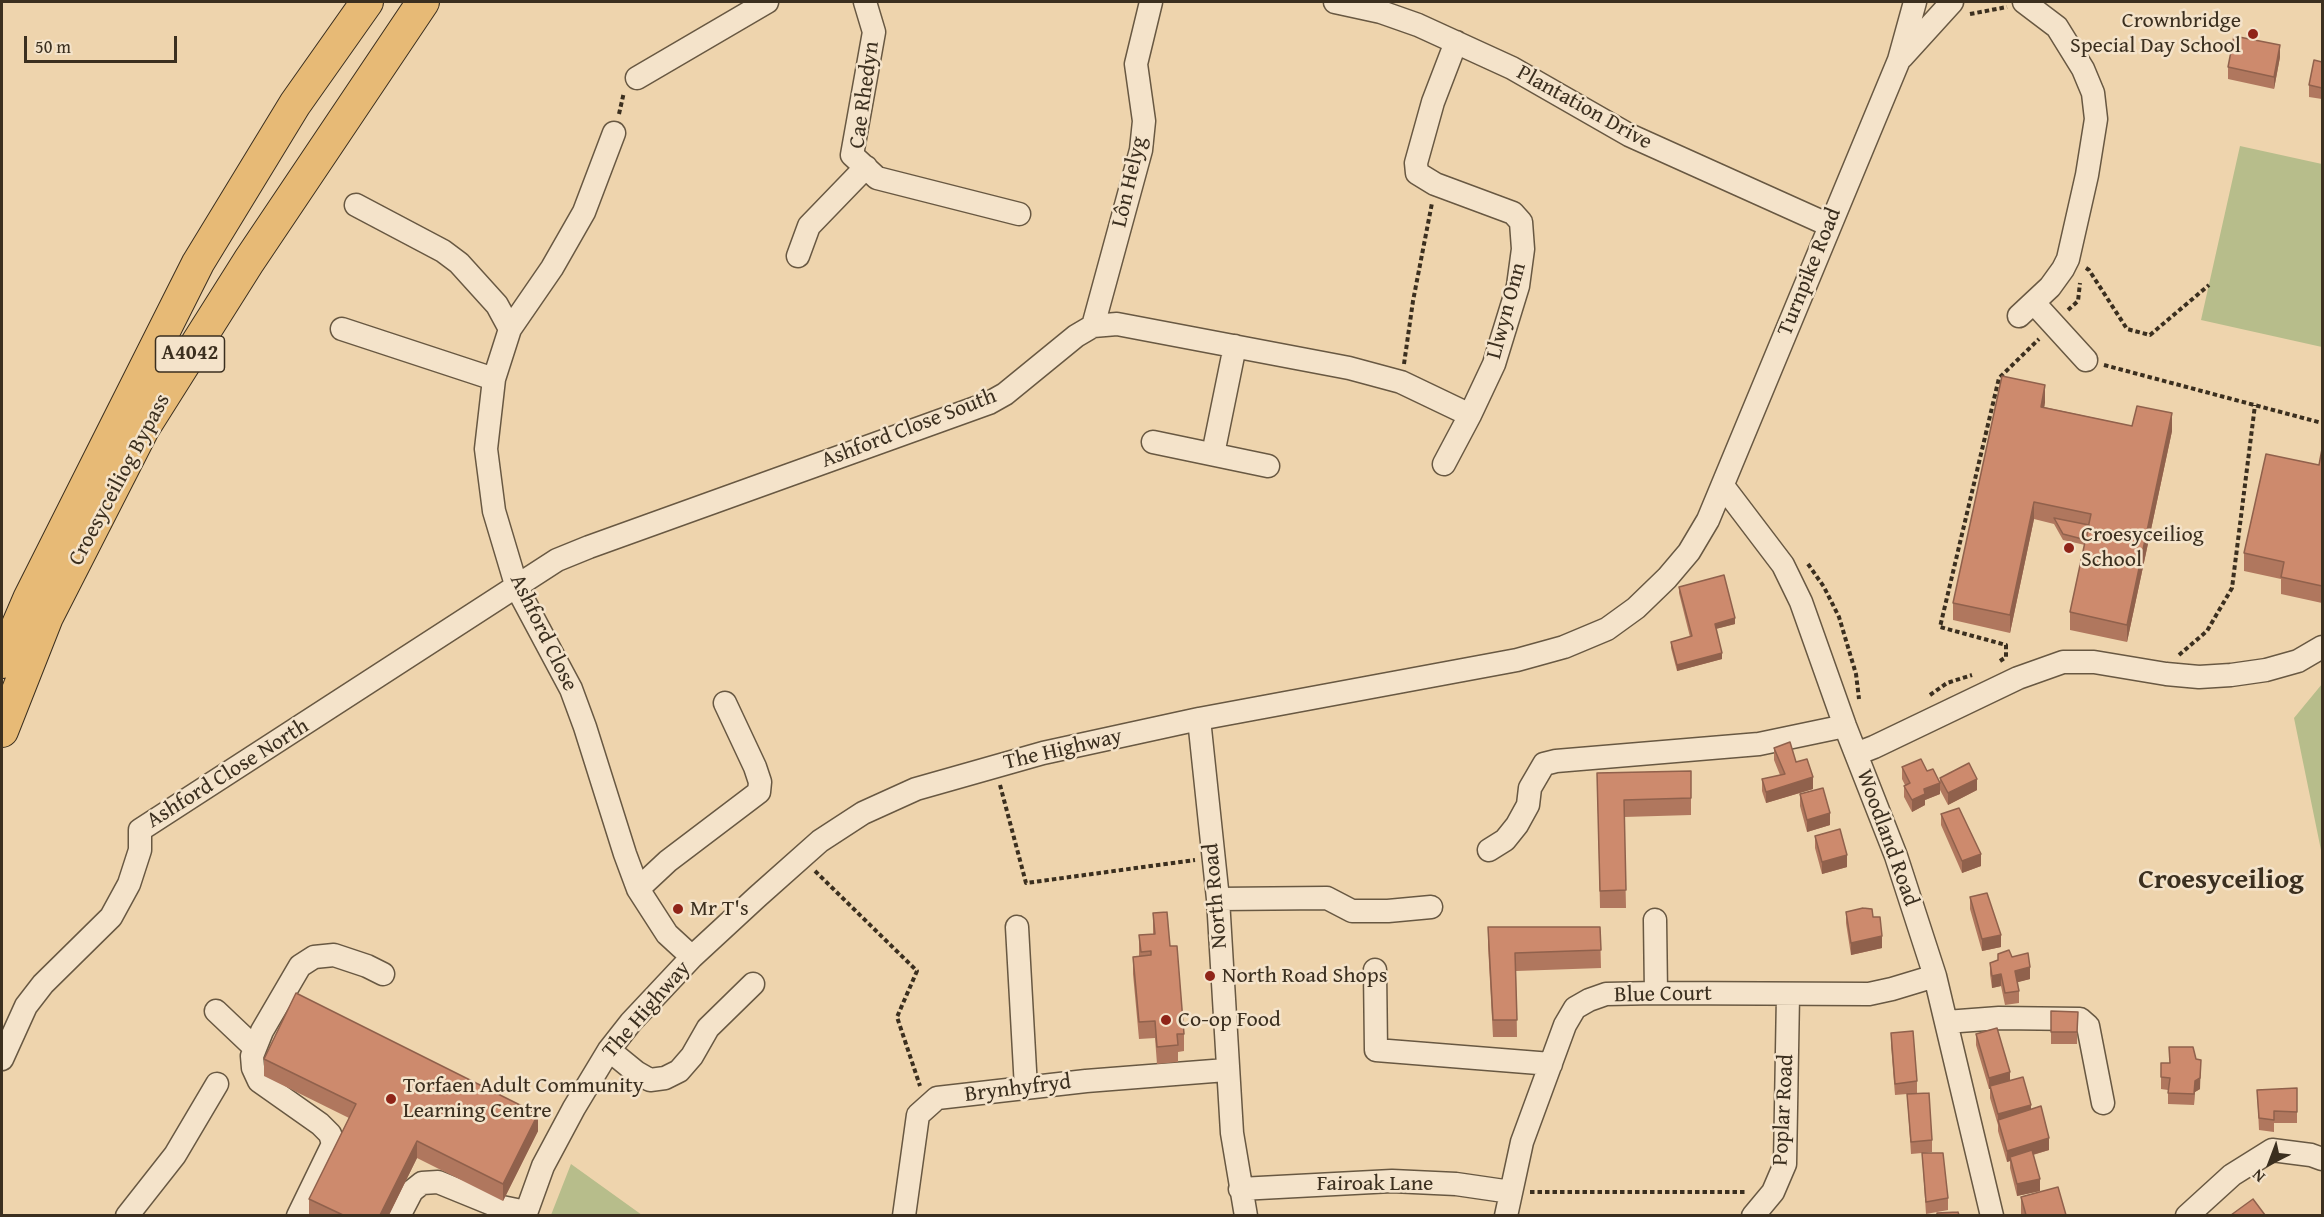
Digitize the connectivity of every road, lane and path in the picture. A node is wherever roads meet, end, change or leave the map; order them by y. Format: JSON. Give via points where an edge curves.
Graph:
{"nodes":[{"id":1,"x":367,"y":2,"type":"edge"},
{"id":2,"x":423,"y":2,"type":"edge"},
{"id":3,"x":767,"y":2,"type":"edge"},
{"id":4,"x":865,"y":2,"type":"edge"},
{"id":5,"x":1151,"y":2,"type":"edge"},
{"id":6,"x":1335,"y":2,"type":"edge"},
{"id":7,"x":1915,"y":2,"type":"edge"},
{"id":8,"x":2055,"y":2,"type":"edge"},
{"id":9,"x":2020,"y":5,"type":"edge"},
{"id":10,"x":1959,"y":9,"type":"edge"},
{"id":11,"x":2057,"y":27,"type":"junction"},
{"id":12,"x":1456,"y":42,"type":"junction"},
{"id":13,"x":1899,"y":60,"type":"junction"},
{"id":14,"x":637,"y":78,"type":"joint"},
{"id":15,"x":614,"y":133,"type":"joint"},
{"id":16,"x":866,"y":167,"type":"junction"},
{"id":17,"x":1435,"y":184,"type":"junction"},
{"id":18,"x":356,"y":204,"type":"dead end"},
{"id":19,"x":1019,"y":214,"type":"dead end"},
{"id":20,"x":1829,"y":225,"type":"junction"},
{"id":21,"x":798,"y":256,"type":"dead end"},
{"id":22,"x":2209,"y":285,"type":"dead end"},
{"id":23,"x":2053,"y":324,"type":"junction"},
{"id":24,"x":1093,"y":326,"type":"junction"},
{"id":25,"x":342,"y":329,"type":"dead end"},
{"id":26,"x":510,"y":329,"type":"junction"},
{"id":27,"x":1235,"y":346,"type":"junction"},
{"id":28,"x":2086,"y":360,"type":"joint"},
{"id":29,"x":494,"y":379,"type":"junction"},
{"id":30,"x":1401,"y":382,"type":"junction"},
{"id":31,"x":2255,"y":405,"type":"junction"},
{"id":32,"x":1470,"y":416,"type":"junction"},
{"id":33,"x":2322,"y":423,"type":"edge"},
{"id":34,"x":1153,"y":442,"type":"dead end"},
{"id":35,"x":1213,"y":454,"type":"junction"},
{"id":36,"x":1444,"y":464,"type":"dead end"},
{"id":37,"x":1268,"y":466,"type":"dead end"},
{"id":38,"x":1723,"y":486,"type":"junction"},
{"id":39,"x":1806,"y":561,"type":"dead end"},
{"id":40,"x":517,"y":588,"type":"junction"},
{"id":41,"x":2322,"y":647,"type":"edge"},
{"id":42,"x":2,"y":662,"type":"edge"},
{"id":43,"x":1991,"y":666,"type":"dead end"},
{"id":44,"x":2158,"y":673,"type":"junction"},
{"id":45,"x":1975,"y":674,"type":"dead end"},
{"id":46,"x":1928,"y":697,"type":"dead end"},
{"id":47,"x":724,"y":703,"type":"dead end"},
{"id":48,"x":1861,"y":708,"type":"dead end"},
{"id":49,"x":1198,"y":719,"type":"junction"},
{"id":50,"x":1845,"y":726,"type":"junction"},
{"id":51,"x":2,"y":731,"type":"edge"},
{"id":52,"x":1856,"y":754,"type":"junction"},
{"id":53,"x":995,"y":766,"type":"junction"},
{"id":54,"x":1489,"y":850,"type":"dead end"},
{"id":55,"x":1213,"y":857,"type":"junction"},
{"id":56,"x":802,"y":858,"type":"junction"},
{"id":57,"x":638,"y":890,"type":"junction"},
{"id":58,"x":1218,"y":900,"type":"junction"},
{"id":59,"x":1431,"y":908,"type":"dead end"},
{"id":60,"x":1655,"y":920,"type":"dead end"},
{"id":61,"x":1017,"y":927,"type":"dead end"},
{"id":62,"x":692,"y":957,"type":"junction"},
{"id":63,"x":1375,"y":970,"type":"dead end"},
{"id":64,"x":382,"y":974,"type":"dead end"},
{"id":65,"x":1935,"y":976,"type":"junction"},
{"id":66,"x":753,"y":984,"type":"dead end"},
{"id":67,"x":1656,"y":993,"type":"junction"},
{"id":68,"x":1788,"y":994,"type":"junction"},
{"id":69,"x":216,"y":1011,"type":"dead end"},
{"id":70,"x":1946,"y":1022,"type":"junction"},
{"id":71,"x":255,"y":1048,"type":"junction"},
{"id":72,"x":609,"y":1050,"type":"junction"},
{"id":73,"x":2,"y":1059,"type":"edge"},
{"id":74,"x":1551,"y":1064,"type":"junction"},
{"id":75,"x":1226,"y":1070,"type":"junction"},
{"id":76,"x":217,"y":1084,"type":"dead end"},
{"id":77,"x":1026,"y":1088,"type":"junction"},
{"id":78,"x":2103,"y":1103,"type":"dead end"},
{"id":79,"x":928,"y":1106,"type":"junction"},
{"id":80,"x":2322,"y":1160,"type":"edge"},
{"id":81,"x":1240,"y":1189,"type":"junction"},
{"id":82,"x":1511,"y":1192,"type":"junction"},
{"id":83,"x":1773,"y":1192,"type":"junction"},
{"id":84,"x":483,"y":1208,"type":"edge"},
{"id":85,"x":525,"y":1214,"type":"edge"},
{"id":86,"x":127,"y":1215,"type":"edge"},
{"id":87,"x":298,"y":1215,"type":"edge"},
{"id":88,"x":399,"y":1215,"type":"edge"},
{"id":89,"x":904,"y":1215,"type":"edge"},
{"id":90,"x":1246,"y":1215,"type":"edge"},
{"id":91,"x":1506,"y":1215,"type":"edge"},
{"id":92,"x":1753,"y":1215,"type":"edge"},
{"id":93,"x":1992,"y":1215,"type":"edge"},
{"id":94,"x":2187,"y":1215,"type":"edge"}],
"edges":[{"from":1,"to":42,"type":"highway","name":"Croesyceiliog Bypass","number":"A4042","via":[[295,104],[198,263],[29,599]]},
{"from":2,"to":51,"type":"highway","name":"Croesyceiliog Bypass","number":"A4042","via":[[142,429],[47,617]]},
{"from":3,"to":14,"type":"street"},
{"from":4,"to":16,"type":"street","name":"Cae Rhedyn","via":[[874,32],[852,155]]},
{"from":5,"to":24,"type":"street","name":"Lôn Helyg","via":[[1136,64],[1144,121],[1141,150]]},
{"from":6,"to":12,"type":"street","name":"Plantation Drive","via":[[1409,21]]},
{"from":7,"to":13,"type":"street","name":"Turnpike Road"},
{"from":8,"to":11,"type":"street"},
{"from":9,"to":10,"type":"path"},
{"from":9,"to":11,"type":"street"},
{"from":10,"to":13,"type":"street","name":"Turnpike Road"},
{"from":11,"to":23,"type":"street","via":[[2083,69],[2093,93],[2096,119],[2068,259],[2057,278],[2027,309]]},
{"from":12,"to":17,"type":"street","name":"Llwyn Onn","via":[[1432,102],[1416,163],[1417,173]]},
{"from":12,"to":20,"type":"street","name":"Plantation Drive","via":[[1512,68],[1629,135]]},
{"from":13,"to":20,"type":"street","name":"Turnpike Road"},
{"from":14,"to":15,"type":"path","via":[[624,93]]},
{"from":15,"to":26,"type":"street","name":"Ashford Close","via":[[584,212]]},
{"from":16,"to":19,"type":"street","name":"Cae Rhedyn","via":[[877,178]]},
{"from":16,"to":21,"type":"street","via":[[809,226]]},
{"from":17,"to":30,"type":"path"},
{"from":17,"to":32,"type":"street","name":"Llwyn Onn","via":[[1513,213],[1521,222],[1523,249],[1518,286],[1494,364]]},
{"from":18,"to":26,"type":"street","via":[[459,263],[497,305]]},
{"from":20,"to":38,"type":"street","name":"Turnpike Road"},
{"from":22,"to":23,"type":"path","via":[[2150,335],[2127,329],[2089,270],[2082,266],[2078,301]]},
{"from":23,"to":28,"type":"street"},
{"from":23,"to":43,"type":"path","via":[[1999,378],[1940,627],[2006,645],[2006,657]]},
{"from":24,"to":27,"type":"street","via":[[1118,324]]},
{"from":24,"to":40,"type":"street","name":"Ashford Close South","via":[[989,403],[589,547],[557,560]]},
{"from":25,"to":29,"type":"street"},
{"from":26,"to":29,"type":"street","name":"Ashford Close"},
{"from":27,"to":30,"type":"street"},
{"from":27,"to":35,"type":"street"},
{"from":28,"to":31,"type":"path"},
{"from":29,"to":40,"type":"street","name":"Ashford Close","via":[[486,449],[494,512]]},
{"from":30,"to":32,"type":"street"},
{"from":31,"to":33,"type":"path"},
{"from":31,"to":44,"type":"path","via":[[2232,588],[2207,631]]},
{"from":32,"to":36,"type":"street","name":"Llwyn Onn"},
{"from":34,"to":35,"type":"street"},
{"from":35,"to":37,"type":"street"},
{"from":38,"to":49,"type":"street","name":"The Highway","via":[[1689,552],[1636,608],[1607,629],[1518,660]]},
{"from":38,"to":50,"type":"street","name":"Woodland Road","via":[[1783,565],[1801,602]]},
{"from":39,"to":48,"type":"path","via":[[1839,617],[1856,674]]},
{"from":40,"to":57,"type":"street","name":"Ashford Close","via":[[571,689]]},
{"from":40,"to":73,"type":"street","name":"Ashford Close North","via":[[140,830],[140,850],[111,917],[43,984],[18,1021]]},
{"from":41,"to":44,"type":"street","via":[[2298,661],[2266,670],[2199,677]]},
{"from":44,"to":52,"type":"street","via":[[2078,660],[2055,664]]},
{"from":45,"to":46,"type":"path","via":[[1947,683]]},
{"from":47,"to":57,"type":"street","via":[[755,767],[759,792],[668,861]]},
{"from":49,"to":53,"type":"street","name":"The Highway"},
{"from":49,"to":55,"type":"street","name":"North Road"},
{"from":50,"to":52,"type":"street","name":"Woodland Road"},
{"from":50,"to":54,"type":"street","via":[[1759,744],[1544,764],[1530,788],[1528,805],[1517,825],[1505,840]]},
{"from":52,"to":65,"type":"street","name":"Woodland Road","via":[[1896,856]]},
{"from":53,"to":55,"type":"path","via":[[1026,883]]},
{"from":53,"to":56,"type":"street","name":"The Highway","via":[[916,789],[863,813]]},
{"from":55,"to":58,"type":"street","name":"North Road"},
{"from":56,"to":62,"type":"street","name":"The Highway"},
{"from":56,"to":79,"type":"path","via":[[917,971],[897,1017]]},
{"from":57,"to":62,"type":"street","name":"Ashford Close","via":[[667,934]]},
{"from":58,"to":59,"type":"street","via":[[1327,898],[1352,911]]},
{"from":58,"to":75,"type":"street","name":"North Road"},
{"from":60,"to":67,"type":"street"},
{"from":61,"to":77,"type":"street"},
{"from":62,"to":72,"type":"street","name":"The Highway"},
{"from":63,"to":74,"type":"street","via":[[1376,1050]]},
{"from":64,"to":71,"type":"street","via":[[334,956],[314,957],[300,966]]},
{"from":65,"to":68,"type":"street","name":"Blue Court","via":[[1869,994]]},
{"from":65,"to":70,"type":"street","name":"Woodland Road"},
{"from":66,"to":72,"type":"street","via":[[708,1028],[679,1071],[665,1078],[650,1080]]},
{"from":67,"to":68,"type":"street","name":"Blue Court"},
{"from":67,"to":74,"type":"street","name":"Blue Court","via":[[1606,994],[1575,1008]]},
{"from":68,"to":83,"type":"street","name":"Poplar Road","via":[[1785,1164]]},
{"from":69,"to":71,"type":"street"},
{"from":70,"to":78,"type":"street","via":[[2080,1019],[2088,1026]]},
{"from":70,"to":93,"type":"street","name":"Woodland Road"},
{"from":71,"to":87,"type":"street","via":[[252,1068],[259,1081],[320,1124],[333,1144]]},
{"from":72,"to":85,"type":"street","name":"The Highway","via":[[543,1166]]},
{"from":74,"to":82,"type":"street","name":"Blue Court","via":[[1522,1142]]},
{"from":75,"to":77,"type":"street","name":"Brynhyfryd"},
{"from":75,"to":81,"type":"street","name":"North Road"},
{"from":76,"to":86,"type":"street","via":[[175,1155]]},
{"from":77,"to":79,"type":"street","name":"Brynhyfryd","via":[[937,1098]]},
{"from":79,"to":89,"type":"street","via":[[918,1115]]},
{"from":80,"to":94,"type":"street","via":[[2272,1150],[2232,1175]]},
{"from":81,"to":82,"type":"street","name":"Fairoak Lane","via":[[1392,1181]]},
{"from":81,"to":90,"type":"street","name":"North Road"},
{"from":82,"to":83,"type":"path"},
{"from":82,"to":91,"type":"street","name":"Blue Court"},
{"from":83,"to":92,"type":"street","name":"Poplar Road"},
{"from":84,"to":85,"type":"street"},
{"from":84,"to":88,"type":"street","via":[[438,1182],[422,1183],[412,1191]]}]}
